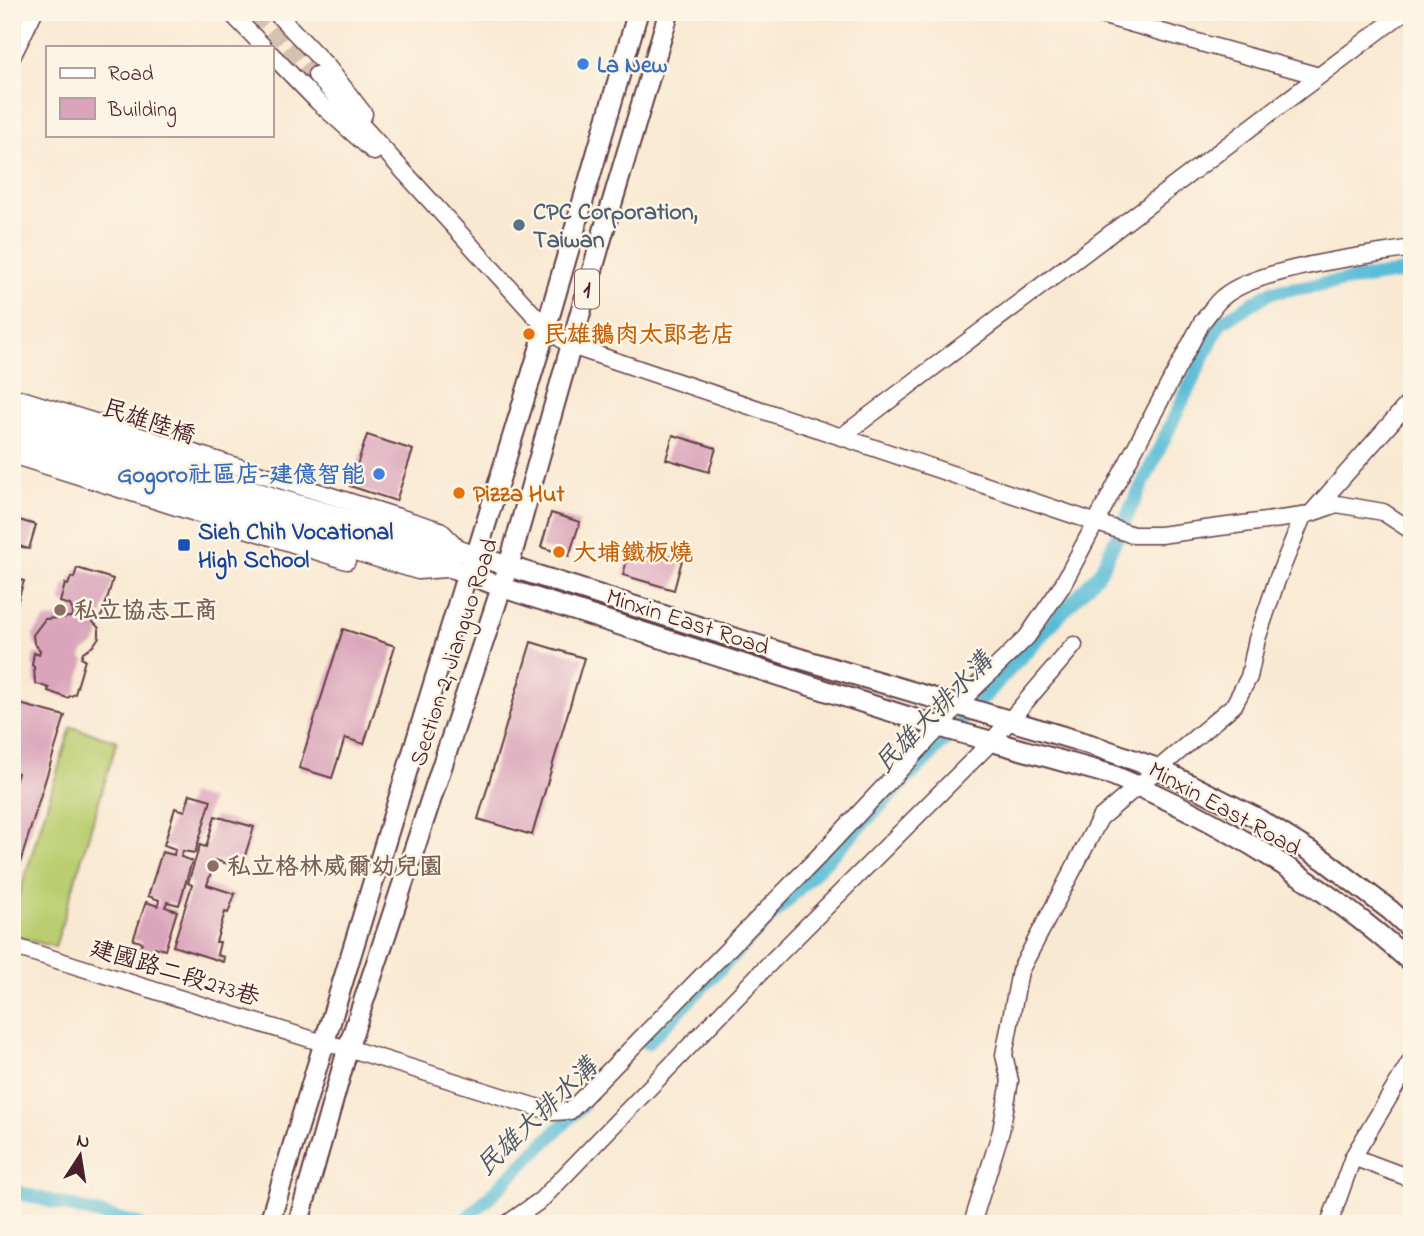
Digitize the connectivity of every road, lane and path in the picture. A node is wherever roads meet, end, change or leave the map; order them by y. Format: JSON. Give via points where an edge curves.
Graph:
{"nodes":[{"id":1,"x":34,"y":12,"type":"edge"},
{"id":2,"x":230,"y":12,"type":"edge"},
{"id":3,"x":275,"y":12,"type":"edge"},
{"id":4,"x":638,"y":12,"type":"edge"},
{"id":5,"x":669,"y":12,"type":"edge"},
{"id":6,"x":1090,"y":12,"type":"edge"},
{"id":7,"x":1404,"y":12,"type":"edge"},
{"id":8,"x":263,"y":46,"type":"edge"},
{"id":9,"x":273,"y":56,"type":"edge"},
{"id":10,"x":12,"y":57,"type":"edge"},
{"id":11,"x":316,"y":75,"type":"tunnel mouth"},
{"id":12,"x":1319,"y":76,"type":"junction"},
{"id":13,"x":441,"y":213,"type":"junction"},
{"id":14,"x":1412,"y":247,"type":"edge"},
{"id":15,"x":546,"y":328,"type":"junction"},
{"id":16,"x":571,"y":346,"type":"junction"},
{"id":17,"x":12,"y":396,"type":"edge"},
{"id":18,"x":1412,"y":400,"type":"edge"},
{"id":19,"x":12,"y":402,"type":"edge"},
{"id":20,"x":12,"y":410,"type":"edge"},
{"id":21,"x":12,"y":428,"type":"edge"},
{"id":22,"x":841,"y":437,"type":"junction"},
{"id":23,"x":12,"y":439,"type":"edge"},
{"id":24,"x":12,"y":455,"type":"edge"},
{"id":25,"x":1307,"y":514,"type":"junction"},
{"id":26,"x":1095,"y":522,"type":"junction"},
{"id":27,"x":345,"y":528,"type":"junction"},
{"id":28,"x":1412,"y":531,"type":"edge"},
{"id":29,"x":465,"y":563,"type":"junction"},
{"id":30,"x":508,"y":568,"type":"junction"},
{"id":31,"x":501,"y":587,"type":"junction"},
{"id":32,"x":1074,"y":645,"type":"dead end"},
{"id":33,"x":957,"y":705,"type":"junction"},
{"id":34,"x":1010,"y":720,"type":"junction"},
{"id":35,"x":940,"y":727,"type":"junction"},
{"id":36,"x":992,"y":741,"type":"junction"},
{"id":37,"x":1159,"y":769,"type":"junction"},
{"id":38,"x":1137,"y":786,"type":"junction"},
{"id":39,"x":1412,"y":930,"type":"edge"},
{"id":40,"x":12,"y":946,"type":"edge"},
{"id":41,"x":1412,"y":963,"type":"edge"},
{"id":42,"x":323,"y":1043,"type":"junction"},
{"id":43,"x":348,"y":1048,"type":"junction"},
{"id":44,"x":1412,"y":1059,"type":"edge"},
{"id":45,"x":1353,"y":1157,"type":"junction"},
{"id":46,"x":1412,"y":1179,"type":"edge"},
{"id":47,"x":269,"y":1224,"type":"edge"},
{"id":48,"x":298,"y":1224,"type":"edge"},
{"id":49,"x":507,"y":1224,"type":"edge"},
{"id":50,"x":972,"y":1224,"type":"edge"},
{"id":51,"x":1329,"y":1224,"type":"edge"}],
"edges":[{"from":1,"to":10,"type":"street"},
{"from":2,"to":8,"type":"street"},
{"from":3,"to":13,"type":"street","via":[[327,66]]},
{"from":4,"to":15,"type":"main road","name":"Section 2, Jianguo Road","number":"1"},
{"from":5,"to":16,"type":"main road","name":"Section 2, Jianguo Road","number":"1"},
{"from":6,"to":12,"type":"street"},
{"from":7,"to":12,"type":"street"},
{"from":9,"to":13,"type":"street"},
{"from":11,"to":13,"type":"street"},
{"from":12,"to":22,"type":"street"},
{"from":13,"to":15,"type":"street"},
{"from":14,"to":26,"type":"street","name":"建國路二段273巷","via":[[1290,270],[1249,281],[1223,297],[1202,322]]},
{"from":15,"to":16,"type":"street"},
{"from":15,"to":29,"type":"main road","name":"Section 2, Jianguo Road","number":"1"},
{"from":16,"to":22,"type":"street"},
{"from":16,"to":30,"type":"main road","name":"Section 2, Jianguo Road","number":"1"},
{"from":17,"to":29,"type":"street","via":[[440,530]]},
{"from":18,"to":25,"type":"street"},
{"from":19,"to":27,"type":"street","name":"民雄陸橋"},
{"from":20,"to":27,"type":"main road","via":[[278,499]]},
{"from":21,"to":27,"type":"main road"},
{"from":22,"to":26,"type":"street"},
{"from":23,"to":27,"type":"street"},
{"from":24,"to":29,"type":"street","via":[[413,580]]},
{"from":25,"to":26,"type":"street","via":[[1160,535],[1133,535]]},
{"from":25,"to":28,"type":"street","via":[[1337,504],[1383,512]]},
{"from":25,"to":37,"type":"street","via":[[1261,627],[1249,677],[1234,705]]},
{"from":26,"to":33,"type":"street","name":"建國路二段273巷","via":[[1062,586],[1027,637]]},
{"from":27,"to":29,"type":"main road"},
{"from":27,"to":29,"type":"street","via":[[432,535]]},
{"from":29,"to":30,"type":"main road","name":"Minxin East Road"},
{"from":29,"to":31,"type":"main road","name":"Minxin East Road"},
{"from":29,"to":42,"type":"main road","name":"Section 2, Jianguo Road","number":"1"},
{"from":30,"to":31,"type":"main road","name":"Section 2, Jianguo Road","number":"1"},
{"from":30,"to":33,"type":"main road","name":"Minxin East Road"},
{"from":31,"to":35,"type":"main road","name":"Minxin East Road"},
{"from":31,"to":43,"type":"main road","name":"Section 2, Jianguo Road","number":"1"},
{"from":32,"to":34,"type":"street"},
{"from":33,"to":34,"type":"main road","name":"Minxin East Road"},
{"from":33,"to":35,"type":"street","name":"建國路二段273巷"},
{"from":34,"to":36,"type":"street"},
{"from":34,"to":37,"type":"main road","name":"Minxin East Road"},
{"from":35,"to":36,"type":"main road","name":"Minxin East Road"},
{"from":35,"to":43,"type":"street","name":"建國路二段273巷","via":[[570,1111],[553,1112]]},
{"from":36,"to":38,"type":"main road","name":"Minxin East Road"},
{"from":36,"to":49,"type":"street","via":[[541,1200]]},
{"from":37,"to":38,"type":"street"},
{"from":37,"to":39,"type":"main road","name":"Minxin East Road","via":[[1255,817],[1325,860]]},
{"from":38,"to":41,"type":"main road","name":"Minxin East Road","via":[[1284,866],[1380,934]]},
{"from":38,"to":50,"type":"street","via":[[1100,818],[1020,971],[1004,1055],[1010,1081],[1003,1118]]},
{"from":40,"to":42,"type":"street","name":"建國路二段273巷"},
{"from":42,"to":43,"type":"street","name":"建國路二段273巷"},
{"from":42,"to":47,"type":"main road","name":"Section 2, Jianguo Road","number":"1"},
{"from":43,"to":48,"type":"main road","name":"Section 2, Jianguo Road","number":"1"},
{"from":44,"to":45,"type":"street"},
{"from":45,"to":46,"type":"street"},
{"from":45,"to":51,"type":"street"}]}
